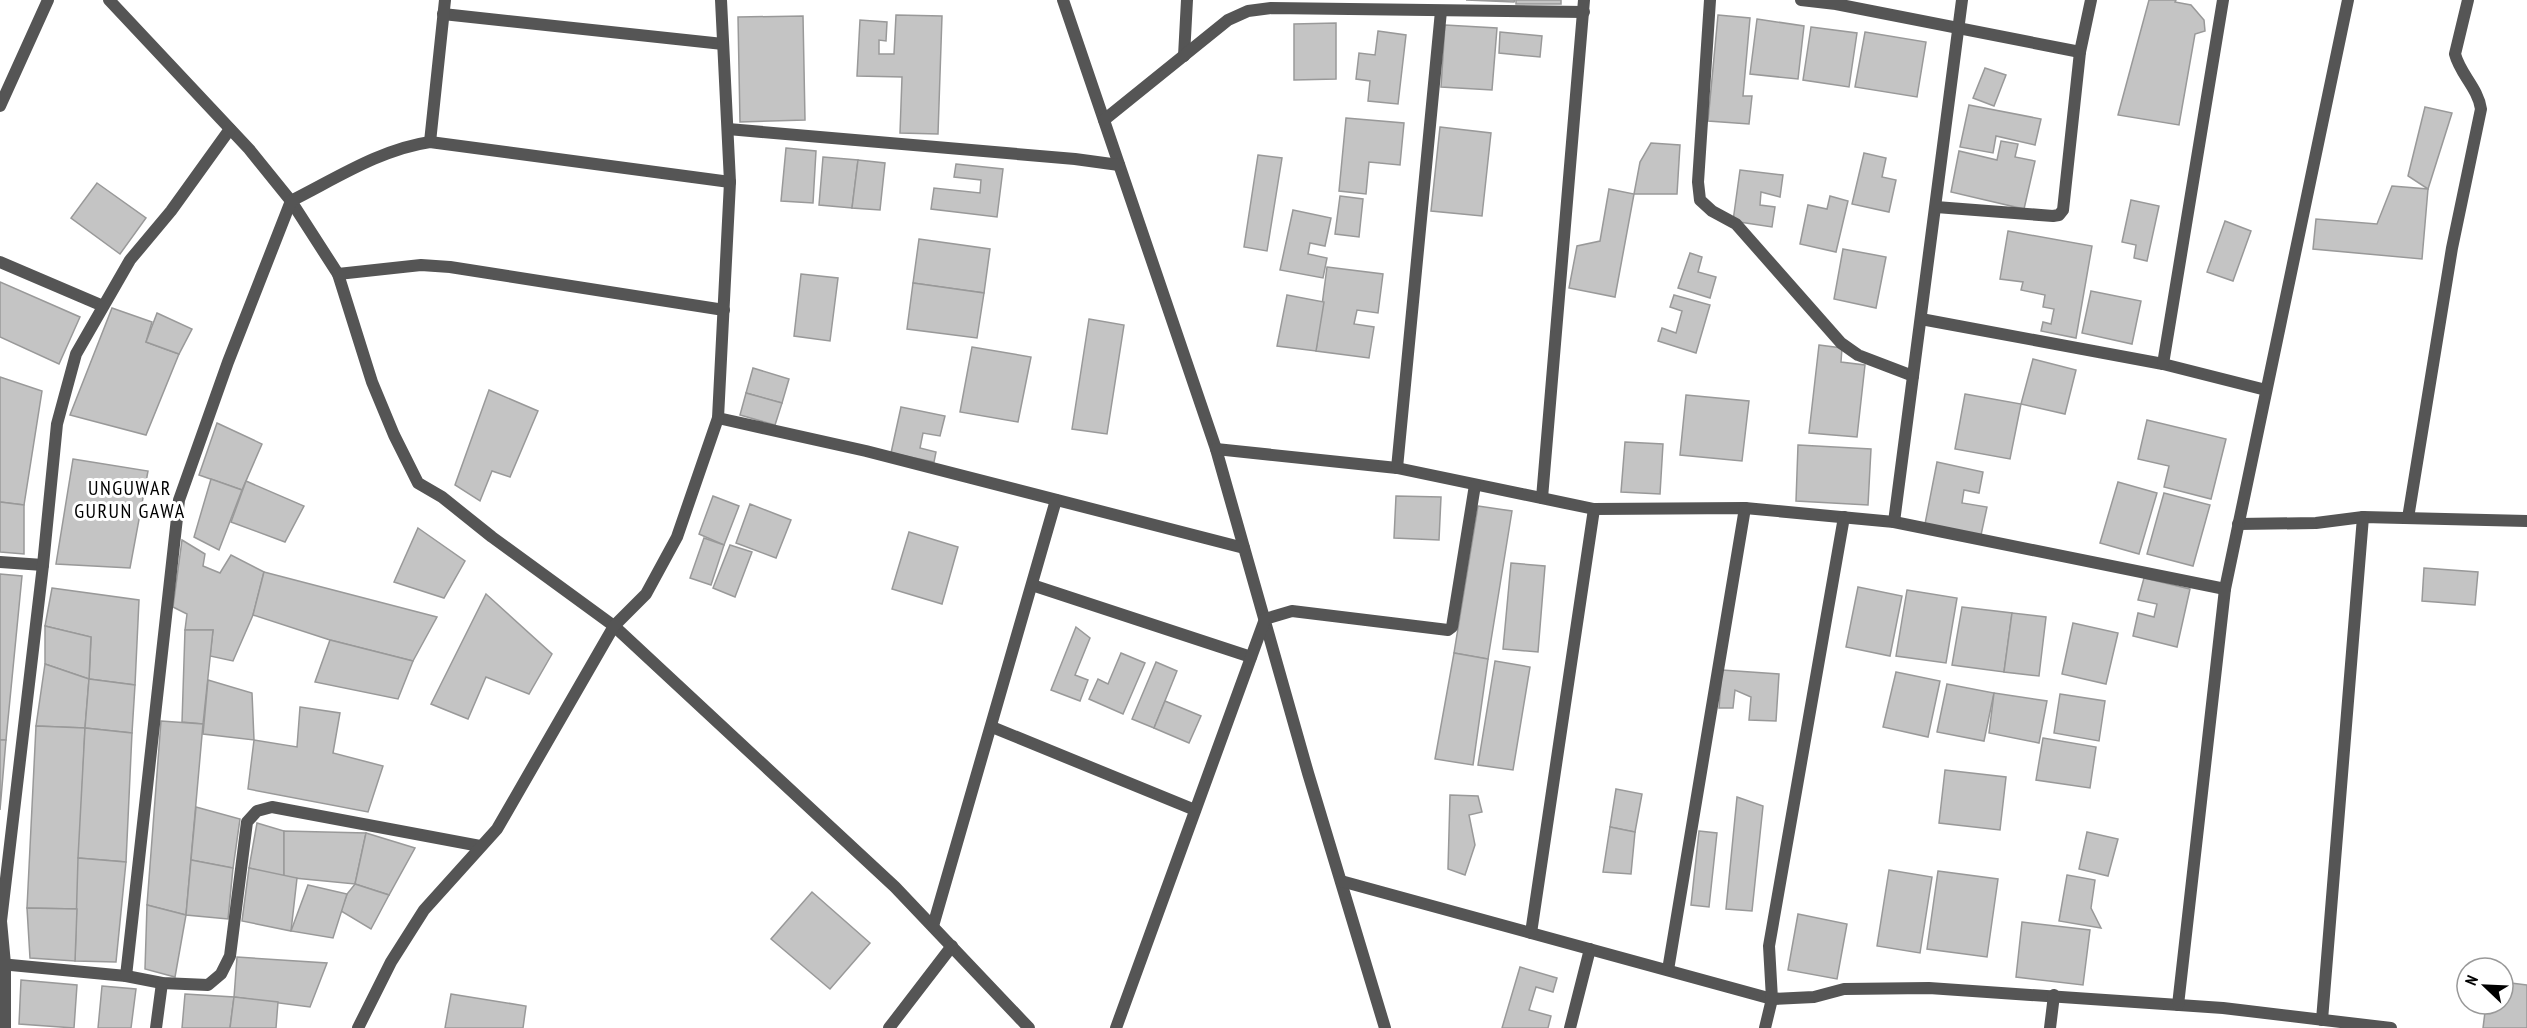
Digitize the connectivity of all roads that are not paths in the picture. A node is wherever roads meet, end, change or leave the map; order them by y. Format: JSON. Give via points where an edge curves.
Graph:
{"nodes":[{"id":1,"x":48,"y":0,"type":"edge"},
{"id":2,"x":109,"y":0,"type":"edge"},
{"id":3,"x":445,"y":0,"type":"edge"},
{"id":4,"x":721,"y":0,"type":"edge"},
{"id":5,"x":1063,"y":0,"type":"edge"},
{"id":6,"x":1187,"y":0,"type":"edge"},
{"id":7,"x":1710,"y":0,"type":"edge"},
{"id":8,"x":1801,"y":0,"type":"edge"},
{"id":9,"x":1962,"y":0,"type":"edge"},
{"id":10,"x":2091,"y":0,"type":"edge"},
{"id":11,"x":2223,"y":0,"type":"edge"},
{"id":12,"x":2348,"y":0,"type":"edge"},
{"id":13,"x":2468,"y":0,"type":"edge"},
{"id":14,"x":1835,"y":2,"type":"edge"},
{"id":15,"x":1352,"y":5,"type":"edge"},
{"id":16,"x":1584,"y":6,"type":"edge"},
{"id":17,"x":1441,"y":11,"type":"junction"},
{"id":18,"x":443,"y":14,"type":"junction"},
{"id":19,"x":1959,"y":28,"type":"junction"},
{"id":20,"x":723,"y":44,"type":"junction"},
{"id":21,"x":2080,"y":52,"type":"junction"},
{"id":22,"x":1184,"y":56,"type":"junction"},
{"id":23,"x":0,"y":106,"type":"edge"},
{"id":24,"x":1104,"y":120,"type":"junction"},
{"id":25,"x":230,"y":129,"type":"junction"},
{"id":26,"x":728,"y":129,"type":"junction"},
{"id":27,"x":430,"y":142,"type":"junction"},
{"id":28,"x":1119,"y":165,"type":"junction"},
{"id":29,"x":730,"y":182,"type":"junction"},
{"id":30,"x":291,"y":201,"type":"junction"},
{"id":31,"x":1936,"y":207,"type":"junction"},
{"id":32,"x":0,"y":262,"type":"edge"},
{"id":33,"x":338,"y":274,"type":"junction"},
{"id":34,"x":103,"y":306,"type":"junction"},
{"id":35,"x":724,"y":310,"type":"junction"},
{"id":36,"x":1921,"y":319,"type":"junction"},
{"id":37,"x":2163,"y":364,"type":"junction"},
{"id":38,"x":1913,"y":376,"type":"junction"},
{"id":39,"x":2266,"y":390,"type":"junction"},
{"id":40,"x":718,"y":418,"type":"junction"},
{"id":41,"x":1216,"y":449,"type":"junction"},
{"id":42,"x":1397,"y":468,"type":"junction"},
{"id":43,"x":1475,"y":484,"type":"junction"},
{"id":44,"x":1542,"y":498,"type":"junction"},
{"id":45,"x":1056,"y":500,"type":"junction"},
{"id":46,"x":1745,"y":508,"type":"junction"},
{"id":47,"x":1594,"y":509,"type":"junction"},
{"id":48,"x":1844,"y":517,"type":"junction"},
{"id":49,"x":2363,"y":517,"type":"junction"},
{"id":50,"x":2408,"y":518,"type":"junction"},
{"id":51,"x":2527,"y":521,"type":"edge"},
{"id":52,"x":1894,"y":522,"type":"junction"},
{"id":53,"x":2238,"y":524,"type":"junction"},
{"id":54,"x":1244,"y":548,"type":"junction"},
{"id":55,"x":0,"y":562,"type":"edge"},
{"id":56,"x":43,"y":565,"type":"junction"},
{"id":57,"x":1032,"y":585,"type":"junction"},
{"id":58,"x":2225,"y":589,"type":"junction"},
{"id":59,"x":1265,"y":619,"type":"junction"},
{"id":60,"x":614,"y":626,"type":"junction"},
{"id":61,"x":1251,"y":657,"type":"junction"},
{"id":62,"x":992,"y":727,"type":"junction"},
{"id":63,"x":1196,"y":810,"type":"junction"},
{"id":64,"x":480,"y":846,"type":"junction"},
{"id":65,"x":1341,"y":881,"type":"junction"},
{"id":66,"x":933,"y":926,"type":"junction"},
{"id":67,"x":1531,"y":933,"type":"junction"},
{"id":68,"x":952,"y":946,"type":"junction"},
{"id":69,"x":1590,"y":949,"type":"junction"},
{"id":70,"x":3,"y":964,"type":"edge"},
{"id":71,"x":1668,"y":970,"type":"junction"},
{"id":72,"x":126,"y":976,"type":"junction"},
{"id":73,"x":162,"y":983,"type":"junction"},
{"id":74,"x":2054,"y":995,"type":"junction"},
{"id":75,"x":1772,"y":999,"type":"junction"},
{"id":76,"x":2178,"y":1005,"type":"junction"},
{"id":77,"x":2322,"y":1020,"type":"junction"},
{"id":78,"x":4,"y":1028,"type":"edge"},
{"id":79,"x":156,"y":1028,"type":"edge"},
{"id":80,"x":358,"y":1028,"type":"edge"},
{"id":81,"x":890,"y":1028,"type":"edge"},
{"id":82,"x":1029,"y":1028,"type":"edge"},
{"id":83,"x":1116,"y":1028,"type":"edge"},
{"id":84,"x":1385,"y":1028,"type":"edge"},
{"id":85,"x":1570,"y":1028,"type":"edge"},
{"id":86,"x":1765,"y":1028,"type":"edge"},
{"id":87,"x":2050,"y":1028,"type":"edge"},
{"id":88,"x":2391,"y":1028,"type":"edge"}],
"edges":[{"from":1,"to":23,"type":"street"},
{"from":2,"to":25,"type":"street"},
{"from":3,"to":18,"type":"street"},
{"from":4,"to":20,"type":"street"},
{"from":5,"to":24,"type":"street"},
{"from":6,"to":22,"type":"street"},
{"from":7,"to":38,"type":"street","via":[[1700,200],[1736,225],[1841,343],[1858,355]]},
{"from":8,"to":14,"type":"street"},
{"from":9,"to":19,"type":"street"},
{"from":10,"to":21,"type":"street"},
{"from":11,"to":37,"type":"street"},
{"from":12,"to":39,"type":"street"},
{"from":13,"to":50,"type":"street","via":[[2455,54],[2481,109],[2452,248]]},
{"from":14,"to":19,"type":"street"},
{"from":15,"to":17,"type":"street"},
{"from":15,"to":22,"type":"street","via":[[1248,11],[1228,20]]},
{"from":16,"to":17,"type":"street"},
{"from":16,"to":44,"type":"street"},
{"from":17,"to":42,"type":"street"},
{"from":18,"to":20,"type":"street"},
{"from":18,"to":27,"type":"street"},
{"from":19,"to":21,"type":"street"},
{"from":19,"to":31,"type":"street"},
{"from":20,"to":26,"type":"street"},
{"from":21,"to":31,"type":"street","via":[[2059,215]]},
{"from":22,"to":24,"type":"street"},
{"from":24,"to":28,"type":"street"},
{"from":25,"to":30,"type":"street"},
{"from":25,"to":34,"type":"street","via":[[130,260]]},
{"from":26,"to":28,"type":"street"},
{"from":26,"to":29,"type":"street"},
{"from":27,"to":29,"type":"street"},
{"from":27,"to":30,"type":"street","via":[[383,156]]},
{"from":28,"to":41,"type":"street"},
{"from":29,"to":35,"type":"street"},
{"from":30,"to":33,"type":"street"},
{"from":30,"to":72,"type":"street","via":[[179,500]]},
{"from":31,"to":36,"type":"street"},
{"from":32,"to":34,"type":"street"},
{"from":33,"to":35,"type":"street","via":[[420,265],[450,267]]},
{"from":33,"to":60,"type":"street","via":[[372,382],[418,483]]},
{"from":34,"to":56,"type":"street","via":[[76,354],[57,424]]},
{"from":35,"to":40,"type":"street"},
{"from":36,"to":37,"type":"street"},
{"from":36,"to":38,"type":"street"},
{"from":37,"to":39,"type":"street"},
{"from":38,"to":52,"type":"street"},
{"from":39,"to":53,"type":"street"},
{"from":40,"to":45,"type":"street"},
{"from":40,"to":60,"type":"street","via":[[677,537],[646,594]]},
{"from":41,"to":42,"type":"street"},
{"from":41,"to":54,"type":"street"},
{"from":42,"to":43,"type":"street"},
{"from":43,"to":44,"type":"street"},
{"from":43,"to":59,"type":"street","via":[[1452,627],[1448,630],[1293,611]]},
{"from":44,"to":47,"type":"street"},
{"from":45,"to":54,"type":"street"},
{"from":45,"to":57,"type":"street"},
{"from":46,"to":47,"type":"street"},
{"from":46,"to":48,"type":"street"},
{"from":46,"to":71,"type":"street"},
{"from":47,"to":67,"type":"street"},
{"from":48,"to":52,"type":"street"},
{"from":48,"to":75,"type":"street","via":[[1769,946]]},
{"from":49,"to":50,"type":"street"},
{"from":49,"to":53,"type":"street","via":[[2316,523]]},
{"from":49,"to":77,"type":"street"},
{"from":50,"to":51,"type":"street"},
{"from":52,"to":58,"type":"street"},
{"from":53,"to":58,"type":"street"},
{"from":54,"to":59,"type":"street"},
{"from":55,"to":56,"type":"street"},
{"from":56,"to":70,"type":"street","via":[[2,921]]},
{"from":57,"to":61,"type":"street"},
{"from":57,"to":62,"type":"street"},
{"from":58,"to":76,"type":"street"},
{"from":59,"to":61,"type":"street"},
{"from":59,"to":65,"type":"street"},
{"from":60,"to":64,"type":"street","via":[[497,829]]},
{"from":60,"to":66,"type":"street"},
{"from":61,"to":63,"type":"street"},
{"from":62,"to":63,"type":"street"},
{"from":62,"to":66,"type":"street"},
{"from":63,"to":83,"type":"street"},
{"from":64,"to":73,"type":"street","via":[[272,807],[257,811],[247,822],[230,956],[221,974],[208,985]]},
{"from":64,"to":80,"type":"street","via":[[424,910],[391,962]]},
{"from":65,"to":67,"type":"street"},
{"from":65,"to":84,"type":"street"},
{"from":66,"to":68,"type":"street"},
{"from":67,"to":69,"type":"street"},
{"from":68,"to":81,"type":"street"},
{"from":68,"to":82,"type":"street"},
{"from":69,"to":71,"type":"street"},
{"from":69,"to":85,"type":"street"},
{"from":70,"to":72,"type":"street"},
{"from":70,"to":78,"type":"street"},
{"from":71,"to":75,"type":"street"},
{"from":72,"to":73,"type":"street"},
{"from":73,"to":79,"type":"street"},
{"from":74,"to":75,"type":"street","via":[[1865,988]]},
{"from":74,"to":76,"type":"street"},
{"from":74,"to":87,"type":"street"},
{"from":75,"to":86,"type":"street"},
{"from":76,"to":77,"type":"street"},
{"from":77,"to":88,"type":"street"}]}
